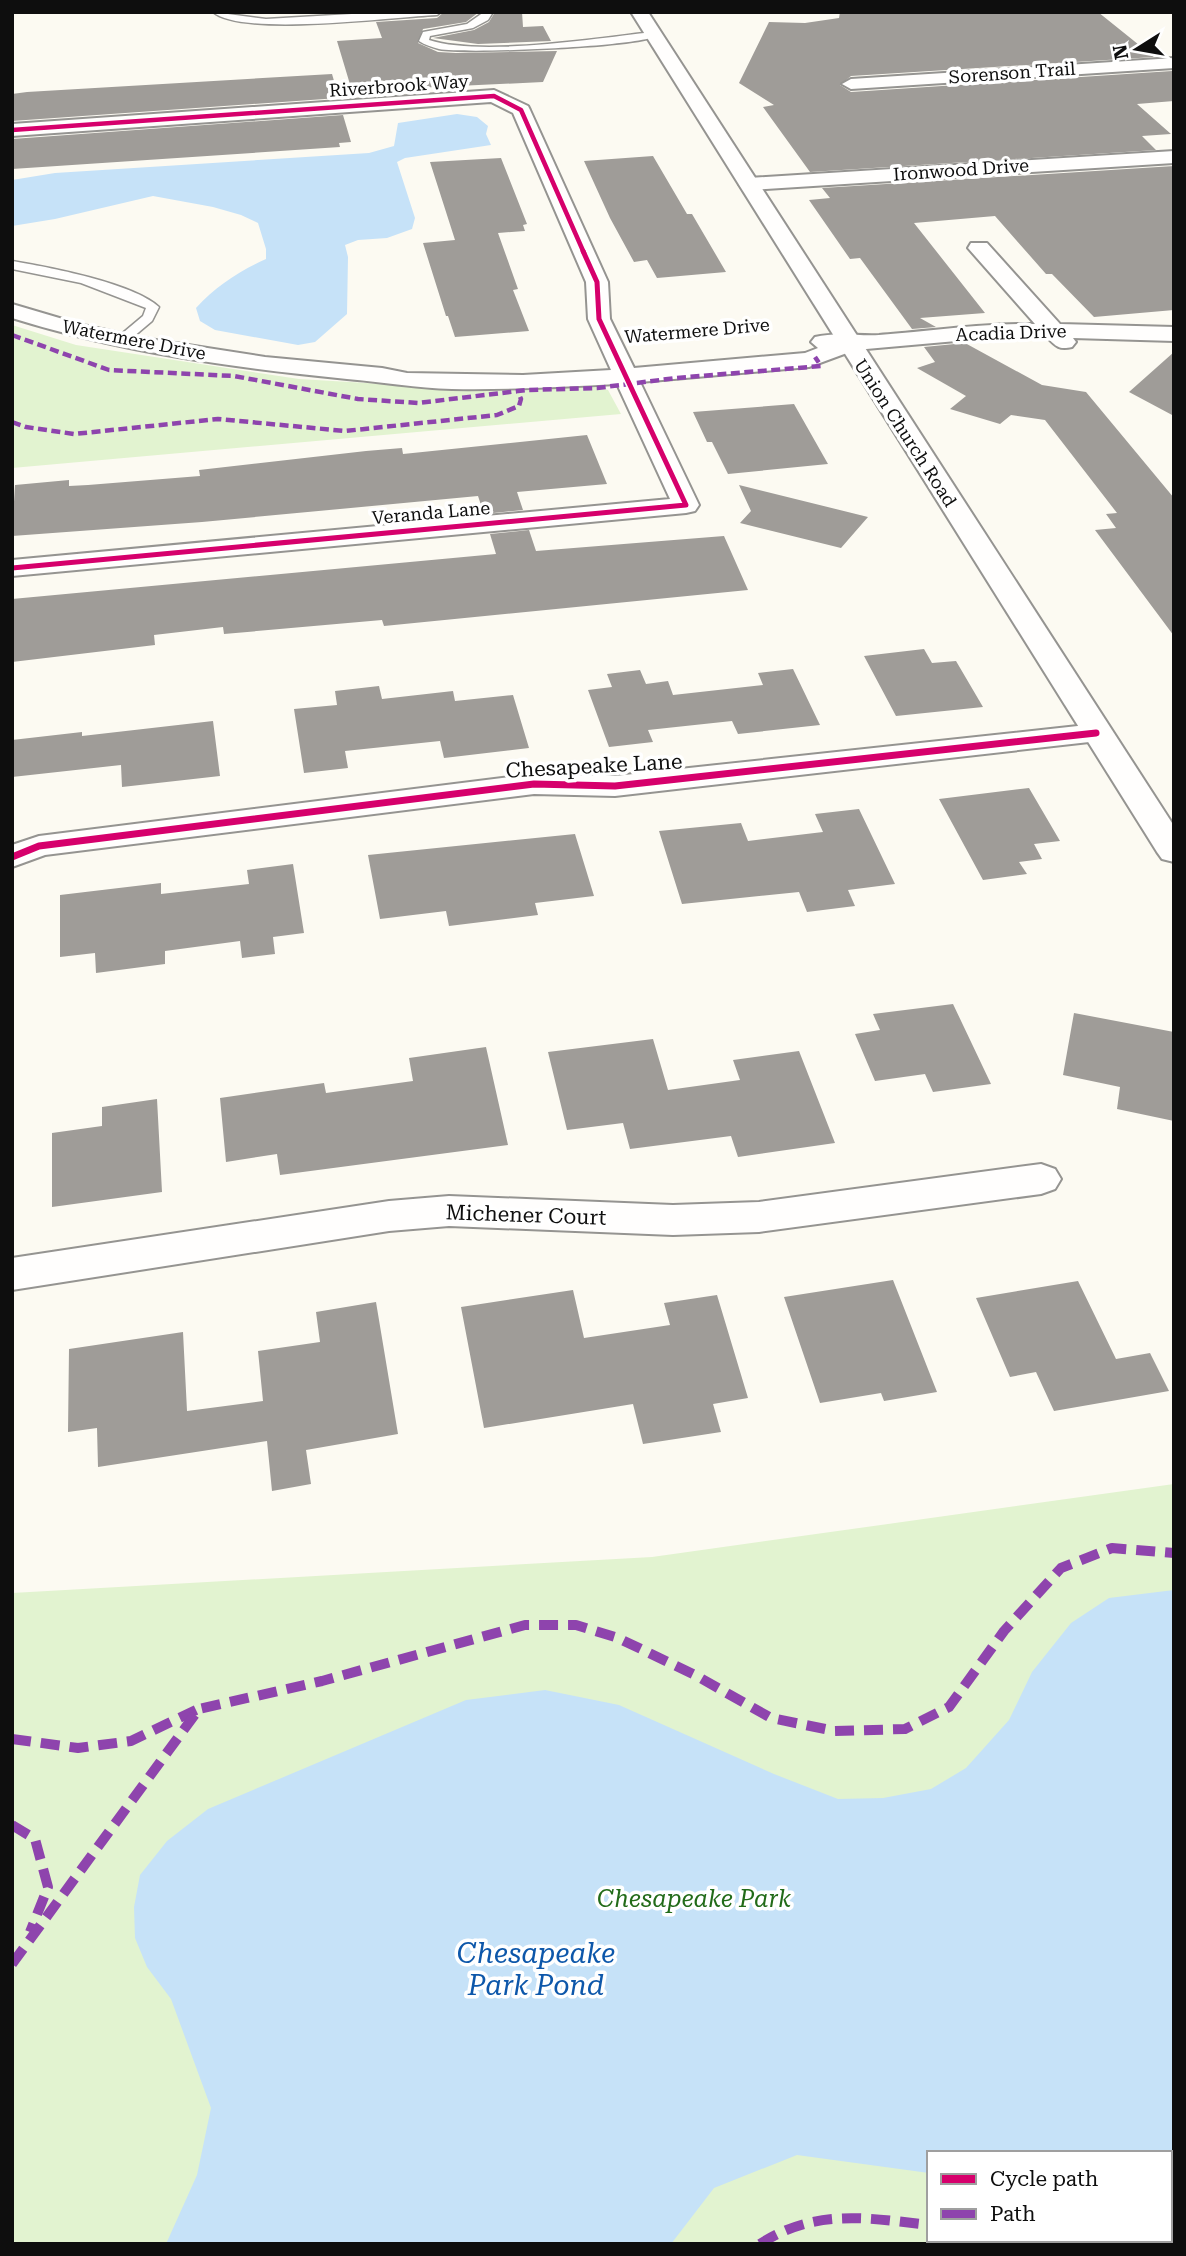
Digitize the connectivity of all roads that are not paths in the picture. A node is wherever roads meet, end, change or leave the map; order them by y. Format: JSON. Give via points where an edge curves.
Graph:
{"nodes":[{"id":1,"x":217,"y":12,"type":"edge"},
{"id":2,"x":437,"y":12,"type":"edge"},
{"id":3,"x":489,"y":12,"type":"edge"},
{"id":4,"x":639,"y":12,"type":"edge"},
{"id":5,"x":654,"y":35,"type":"junction"},
{"id":6,"x":1174,"y":63,"type":"edge"},
{"id":7,"x":851,"y":83,"type":"dead end"},
{"id":8,"x":12,"y":130,"type":"edge"},
{"id":9,"x":1174,"y":157,"type":"edge"},
{"id":10,"x":749,"y":184,"type":"junction"},
{"id":11,"x":979,"y":248,"type":"dead end"},
{"id":12,"x":12,"y":265,"type":"edge"},
{"id":13,"x":12,"y":311,"type":"edge"},
{"id":14,"x":1052,"y":330,"type":"junction"},
{"id":15,"x":1174,"y":334,"type":"edge"},
{"id":16,"x":122,"y":340,"type":"junction"},
{"id":17,"x":848,"y":344,"type":"junction"},
{"id":18,"x":690,"y":348,"type":"dead end"},
{"id":19,"x":652,"y":351,"type":"dead end"},
{"id":20,"x":1077,"y":354,"type":"dead end"},
{"id":21,"x":620,"y":365,"type":"junction"},
{"id":22,"x":12,"y":568,"type":"edge"},
{"id":23,"x":1096,"y":733,"type":"junction"},
{"id":24,"x":1174,"y":852,"type":"edge"},
{"id":25,"x":12,"y":857,"type":"edge"},
{"id":26,"x":1041,"y":1179,"type":"dead end"},
{"id":27,"x":12,"y":1275,"type":"edge"}],
"edges":[{"from":1,"to":2,"type":"lane","via":[[223,17],[266,22]]},
{"from":3,"to":5,"type":"lane","via":[[474,25],[426,34],[424,41],[451,48],[484,48]]},
{"from":4,"to":5,"type":"street","name":"Union Church Road"},
{"from":5,"to":10,"type":"street","name":"Union Church Road"},
{"from":6,"to":7,"type":"street","name":"Sorenson Trail"},
{"from":8,"to":21,"type":"street","name":"Riverbrook Way","via":[[494,96],[521,110],[597,282],[599,318]]},
{"from":9,"to":10,"type":"street","name":"Ironwood Drive"},
{"from":10,"to":17,"type":"street","name":"Union Church Road"},
{"from":11,"to":14,"type":"street"},
{"from":12,"to":16,"type":"lane","via":[[38,268],[153,307],[148,318]]},
{"from":13,"to":16,"type":"street","name":"Watermere Drive"},
{"from":14,"to":15,"type":"street","name":"Acadia Drive"},
{"from":14,"to":17,"type":"street","name":"Acadia Drive"},
{"from":14,"to":20,"type":"street"},
{"from":16,"to":21,"type":"street","name":"Watermere Drive","via":[[265,364],[407,380],[523,382]]},
{"from":17,"to":18,"type":"street","name":"Watermere Drive","via":[[794,339]]},
{"from":17,"to":21,"type":"street","name":"Watermere Drive","via":[[809,359]]},
{"from":17,"to":23,"type":"street","name":"Union Church Road"},
{"from":19,"to":21,"type":"street","name":"Watermere Drive"},
{"from":21,"to":22,"type":"street","name":"Veranda Lane","via":[[686,505]]},
{"from":23,"to":24,"type":"street","name":"Union Church Road"},
{"from":23,"to":25,"type":"street","name":"Chesapeake Lane","via":[[615,786],[534,784],[39,846]]},
{"from":26,"to":27,"type":"street","name":"Michener Court","via":[[759,1217],[673,1220],[449,1211],[389,1216]]}]}
